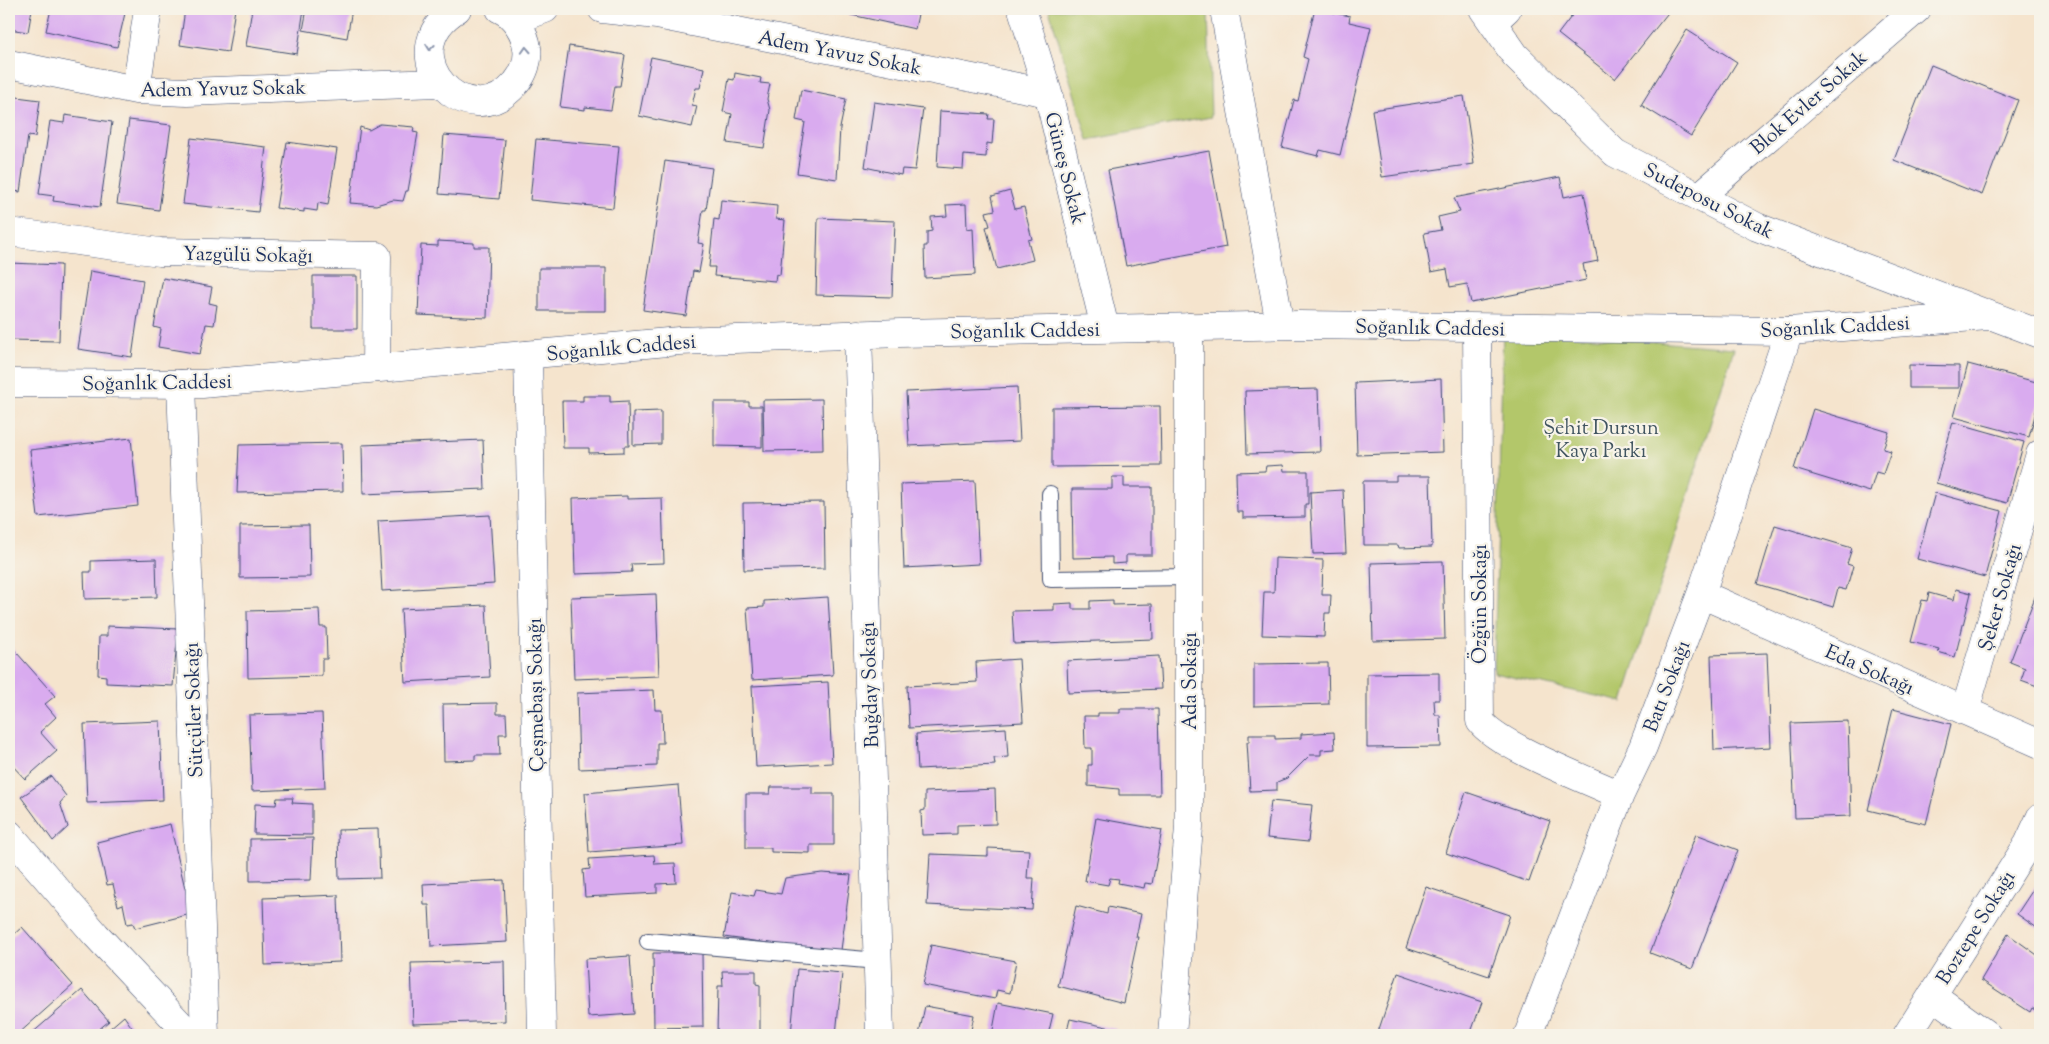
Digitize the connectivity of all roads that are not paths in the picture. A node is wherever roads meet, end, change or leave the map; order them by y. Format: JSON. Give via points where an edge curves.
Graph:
{"nodes":[{"id":1,"x":148,"y":9,"type":"edge"},
{"id":2,"x":545,"y":9,"type":"edge"},
{"id":3,"x":602,"y":9,"type":"edge"},
{"id":4,"x":1022,"y":9,"type":"edge"},
{"id":5,"x":1224,"y":9,"type":"edge"},
{"id":6,"x":1916,"y":9,"type":"edge"},
{"id":7,"x":447,"y":11,"type":"edge"},
{"id":8,"x":658,"y":12,"type":"edge"},
{"id":9,"x":1494,"y":13,"type":"edge"},
{"id":10,"x":507,"y":14,"type":"edge"},
{"id":11,"x":9,"y":64,"type":"edge"},
{"id":12,"x":439,"y":83,"type":"junction"},
{"id":13,"x":136,"y":90,"type":"junction"},
{"id":14,"x":1048,"y":93,"type":"junction"},
{"id":15,"x":1700,"y":196,"type":"junction"},
{"id":16,"x":9,"y":232,"type":"edge"},
{"id":17,"x":1988,"y":316,"type":"junction"},
{"id":18,"x":1280,"y":325,"type":"junction"},
{"id":19,"x":1189,"y":327,"type":"junction"},
{"id":20,"x":1105,"y":328,"type":"junction"},
{"id":21,"x":1476,"y":328,"type":"junction"},
{"id":22,"x":1789,"y":331,"type":"junction"},
{"id":23,"x":858,"y":334,"type":"junction"},
{"id":24,"x":2040,"y":334,"type":"edge"},
{"id":25,"x":528,"y":355,"type":"junction"},
{"id":26,"x":376,"y":368,"type":"junction"},
{"id":27,"x":9,"y":383,"type":"edge"},
{"id":28,"x":181,"y":384,"type":"junction"},
{"id":29,"x":2040,"y":454,"type":"edge"},
{"id":30,"x":1050,"y":494,"type":"dead end"},
{"id":31,"x":1189,"y":577,"type":"junction"},
{"id":32,"x":1700,"y":594,"type":"junction"},
{"id":33,"x":1965,"y":711,"type":"junction"},
{"id":34,"x":2040,"y":744,"type":"edge"},
{"id":35,"x":1620,"y":795,"type":"junction"},
{"id":36,"x":2040,"y":818,"type":"edge"},
{"id":37,"x":9,"y":834,"type":"edge"},
{"id":38,"x":2034,"y":848,"type":"edge"},
{"id":39,"x":648,"y":941,"type":"dead end"},
{"id":40,"x":878,"y":961,"type":"junction"},
{"id":41,"x":1932,"y":995,"type":"junction"},
{"id":42,"x":190,"y":1035,"type":"edge"},
{"id":43,"x":205,"y":1035,"type":"edge"},
{"id":44,"x":542,"y":1035,"type":"edge"},
{"id":45,"x":880,"y":1035,"type":"edge"},
{"id":46,"x":1172,"y":1035,"type":"edge"},
{"id":47,"x":1528,"y":1035,"type":"edge"},
{"id":48,"x":1907,"y":1035,"type":"edge"},
{"id":49,"x":1987,"y":1035,"type":"edge"}],
"edges":[{"from":1,"to":13,"type":"street"},
{"from":2,"to":10,"type":"street"},
{"from":3,"to":8,"type":"street","name":"Adem Yavuz Sokak"},
{"from":4,"to":14,"type":"street","name":"Güneş Sokak"},
{"from":5,"to":18,"type":"street"},
{"from":6,"to":15,"type":"street","name":"Blok Evler Sokak"},
{"from":7,"to":12,"type":"street","one_way":true,"via":[[430,41],[432,70]]},
{"from":8,"to":14,"type":"street","name":"Adem Yavuz Sokak"},
{"from":9,"to":15,"type":"street","name":"Sudeposu Sokak","via":[[1515,55],[1615,152]]},
{"from":12,"to":10,"type":"street","one_way":true,"via":[[450,93],[472,101],[496,99],[510,91],[526,64],[527,48],[523,33]]},
{"from":11,"to":13,"type":"street","name":"Adem Yavuz Sokak"},
{"from":12,"to":13,"type":"street","name":"Adem Yavuz Sokak","via":[[187,92]]},
{"from":14,"to":20,"type":"street","name":"Güneş Sokak"},
{"from":15,"to":17,"type":"street","name":"Sudeposu Sokak","via":[[1757,227]]},
{"from":16,"to":26,"type":"street","name":"Yazgülü Sokağı","via":[[160,252],[377,256]]},
{"from":17,"to":22,"type":"street","name":"Soğanlık Caddesi"},
{"from":17,"to":24,"type":"street","name":"Soğanlık Caddesi"},
{"from":18,"to":19,"type":"street","name":"Soğanlık Caddesi"},
{"from":18,"to":21,"type":"street","name":"Soğanlık Caddesi"},
{"from":19,"to":20,"type":"street","name":"Soğanlık Caddesi"},
{"from":19,"to":31,"type":"street","name":"Ada Sokağı"},
{"from":20,"to":23,"type":"street","name":"Soğanlık Caddesi"},
{"from":21,"to":22,"type":"street","name":"Soğanlık Caddesi"},
{"from":21,"to":35,"type":"street","name":"Özğün Sokağı","via":[[1480,721],[1488,731],[1506,742]]},
{"from":22,"to":32,"type":"street","name":"Batı Sokağı"},
{"from":23,"to":25,"type":"street","name":"Soğanlık Caddesi","via":[[679,342]]},
{"from":23,"to":40,"type":"street","name":"Buğday Sokağı"},
{"from":25,"to":26,"type":"street","name":"Soğanlık Caddesi"},
{"from":25,"to":44,"type":"street","name":"Çeşmebaşı Sokağı"},
{"from":26,"to":28,"type":"street","name":"Soğanlık Caddesi"},
{"from":27,"to":28,"type":"street","name":"Soğanlık Caddesi"},
{"from":28,"to":43,"type":"street","name":"Sütçüler Sokağı"},
{"from":29,"to":33,"type":"street","name":"Şeker Sokağı"},
{"from":30,"to":31,"type":"lane","via":[[1050,579]]},
{"from":31,"to":46,"type":"street","name":"Ada Sokağı","via":[[1189,827]]},
{"from":32,"to":33,"type":"street","name":"Eda Sokağı"},
{"from":32,"to":35,"type":"street","name":"Batı Sokağı","via":[[1642,747]]},
{"from":33,"to":34,"type":"street","name":"Eda Sokağı"},
{"from":35,"to":47,"type":"street","name":"Batı Sokağı"},
{"from":36,"to":38,"type":"street","name":"Boztepe Sokağı"},
{"from":37,"to":42,"type":"street","via":[[96,935]]},
{"from":38,"to":41,"type":"street","name":"Boztepe Sokağı"},
{"from":39,"to":40,"type":"lane"},
{"from":40,"to":45,"type":"street","name":"Buğday Sokağı"},
{"from":41,"to":48,"type":"street","name":"Boztepe Sokağı"},
{"from":41,"to":49,"type":"street"}]}
